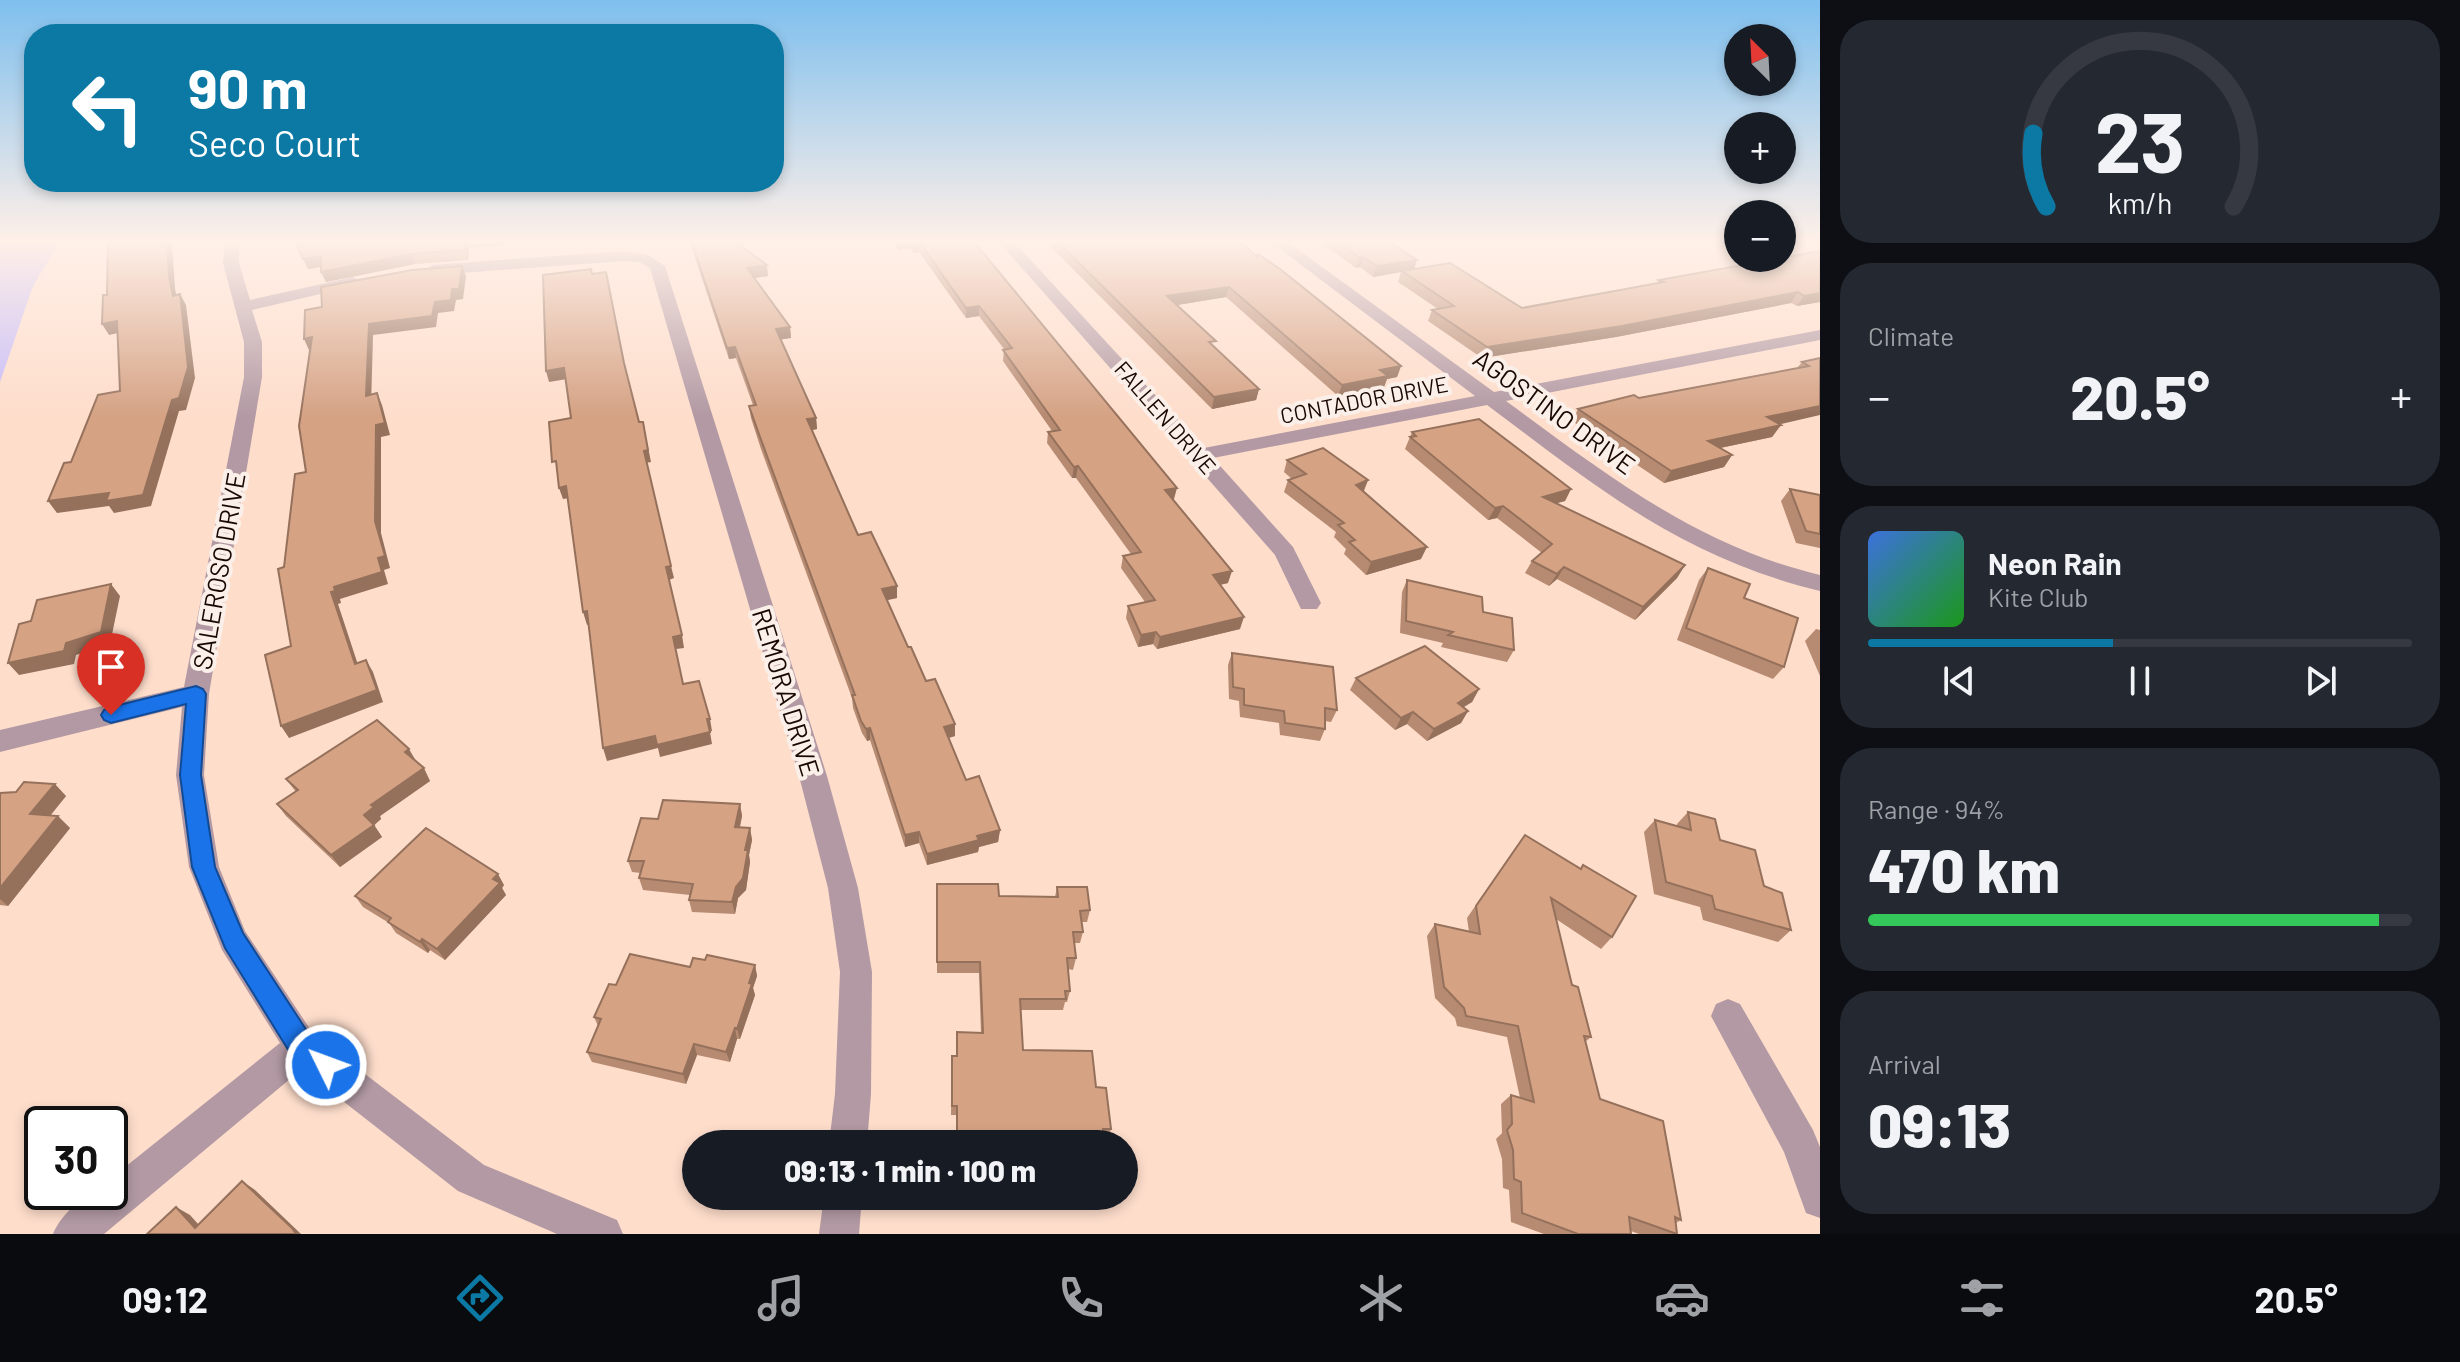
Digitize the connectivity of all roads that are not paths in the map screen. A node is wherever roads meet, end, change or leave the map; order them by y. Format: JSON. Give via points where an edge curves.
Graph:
{"nodes":[{"id":1,"x":240,"y":301,"type":"edge"},
{"id":2,"x":272,"y":301,"type":"edge"},
{"id":3,"x":668,"y":301,"type":"edge"},
{"id":4,"x":1059,"y":301,"type":"edge"},
{"id":5,"x":1358,"y":301,"type":"edge"},
{"id":6,"x":242,"y":307,"type":"junction"},
{"id":7,"x":1820,"y":335,"type":"edge"},
{"id":8,"x":1492,"y":399,"type":"junction"},
{"id":9,"x":1199,"y":455,"type":"junction"},
{"id":10,"x":1820,"y":583,"type":"edge"},
{"id":11,"x":1309,"y":603,"type":"dead end"},
{"id":12,"x":196,"y":694,"type":"junction"},
{"id":13,"x":0,"y":741,"type":"edge"},
{"id":14,"x":1728,"y":1016,"type":"dead end"},
{"id":15,"x":302,"y":1047,"type":"junction"},
{"id":16,"x":849,"y":1130,"type":"edge"},
{"id":17,"x":1820,"y":1199,"type":"edge"},
{"id":18,"x":842,"y":1210,"type":"edge"},
{"id":19,"x":73,"y":1234,"type":"edge"},
{"id":20,"x":603,"y":1234,"type":"edge"},
{"id":21,"x":839,"y":1234,"type":"edge"}],
"edges":[{"from":1,"to":6,"type":"street","name":"SALEROSO DRIVE"},
{"from":2,"to":6,"type":"street"},
{"from":3,"to":16,"type":"street","name":"REMORA DRIVE","via":[[843,888],[856,972]]},
{"from":4,"to":9,"type":"street","name":"FALLEN DRIVE"},
{"from":5,"to":8,"type":"street","name":"AGOSTINO DRIVE"},
{"from":6,"to":12,"type":"street","name":"SALEROSO DRIVE","via":[[253,342],[253,377]]},
{"from":7,"to":8,"type":"street","name":"CONTADOR DRIVE"},
{"from":8,"to":9,"type":"street","name":"CONTADOR DRIVE"},
{"from":8,"to":10,"type":"street","name":"AGOSTINO DRIVE","via":[[1631,502],[1684,534],[1743,560]]},
{"from":9,"to":11,"type":"street","name":"FALLEN DRIVE","via":[[1285,552]]},
{"from":12,"to":13,"type":"street"},
{"from":12,"to":15,"type":"street","name":"SALEROSO DRIVE","via":[[190,775],[204,867],[233,940]]},
{"from":14,"to":17,"type":"street","via":[[1800,1143]]},
{"from":15,"to":19,"type":"street"},
{"from":15,"to":20,"type":"street","name":"SALEROSO DRIVE","via":[[471,1178]]},
{"from":18,"to":21,"type":"street"}]}
